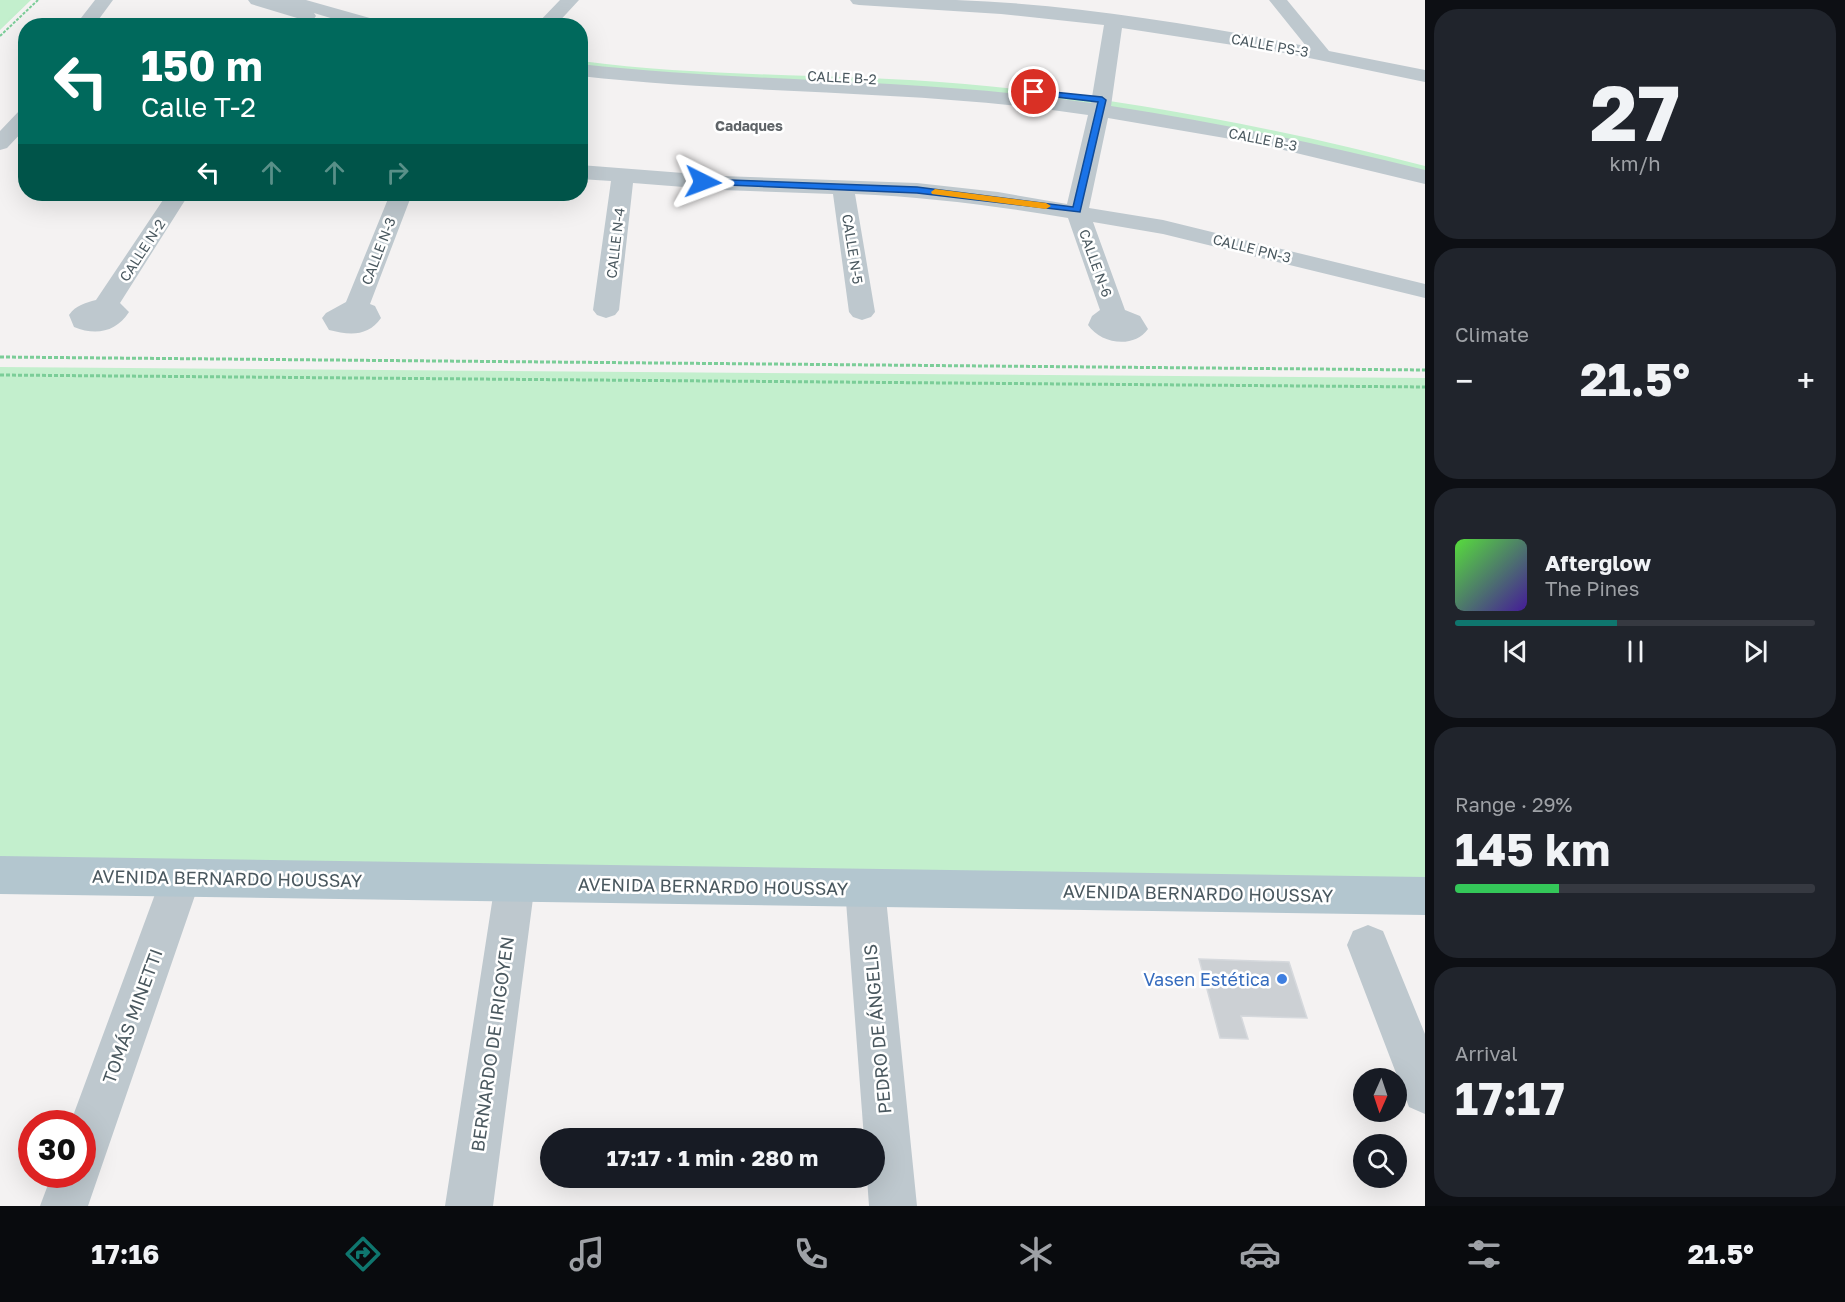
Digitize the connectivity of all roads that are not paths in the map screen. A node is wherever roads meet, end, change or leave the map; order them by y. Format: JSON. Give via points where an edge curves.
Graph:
{"nodes":[{"id":1,"x":104,"y":0,"type":"edge"},
{"id":2,"x":257,"y":0,"type":"edge"},
{"id":3,"x":287,"y":0,"type":"edge"},
{"id":4,"x":570,"y":0,"type":"edge"},
{"id":5,"x":859,"y":0,"type":"edge"},
{"id":6,"x":1103,"y":0,"type":"edge"},
{"id":7,"x":1278,"y":0,"type":"edge"},
{"id":8,"x":930,"y":2,"type":"edge"},
{"id":9,"x":316,"y":14,"type":"junction"},
{"id":10,"x":90,"y":18,"type":"edge"},
{"id":11,"x":324,"y":18,"type":"edge"},
{"id":12,"x":337,"y":18,"type":"edge"},
{"id":13,"x":552,"y":18,"type":"edge"},
{"id":14,"x":1114,"y":21,"type":"junction"},
{"id":15,"x":1322,"y":54,"type":"junction"},
{"id":16,"x":588,"y":62,"type":"edge"},
{"id":17,"x":588,"y":71,"type":"edge"},
{"id":18,"x":1425,"y":76,"type":"edge"},
{"id":19,"x":1101,"y":105,"type":"junction"},
{"id":20,"x":18,"y":124,"type":"edge"},
{"id":21,"x":0,"y":144,"type":"edge"},
{"id":22,"x":1384,"y":161,"type":"junction"},
{"id":23,"x":1425,"y":166,"type":"edge"},
{"id":24,"x":588,"y":173,"type":"edge"},
{"id":25,"x":623,"y":176,"type":"junction"},
{"id":26,"x":1425,"y":177,"type":"edge"},
{"id":27,"x":843,"y":186,"type":"junction"},
{"id":28,"x":173,"y":201,"type":"edge"},
{"id":29,"x":398,"y":201,"type":"edge"},
{"id":30,"x":1077,"y":210,"type":"junction"},
{"id":31,"x":1425,"y":291,"type":"edge"},
{"id":32,"x":105,"y":306,"type":"dead end"},
{"id":33,"x":356,"y":308,"type":"dead end"},
{"id":34,"x":606,"y":310,"type":"dead end"},
{"id":35,"x":862,"y":312,"type":"dead end"},
{"id":36,"x":1114,"y":315,"type":"dead end"},
{"id":37,"x":0,"y":875,"type":"edge"},
{"id":38,"x":181,"y":878,"type":"junction"},
{"id":39,"x":515,"y":883,"type":"junction"},
{"id":40,"x":865,"y":888,"type":"junction"},
{"id":41,"x":1425,"y":896,"type":"edge"},
{"id":42,"x":1368,"y":945,"type":"dead end"},
{"id":43,"x":1425,"y":1090,"type":"edge"},
{"id":44,"x":96,"y":1116,"type":"edge"},
{"id":45,"x":71,"y":1188,"type":"edge"},
{"id":46,"x":64,"y":1206,"type":"edge"},
{"id":47,"x":469,"y":1206,"type":"edge"},
{"id":48,"x":893,"y":1206,"type":"edge"}],
"edges":[{"from":1,"to":10,"type":"street"},
{"from":2,"to":9,"type":"street"},
{"from":3,"to":9,"type":"street"},
{"from":4,"to":13,"type":"street"},
{"from":5,"to":8,"type":"street","name":"CALLE PS-3"},
{"from":6,"to":14,"type":"street"},
{"from":7,"to":15,"type":"street"},
{"from":8,"to":14,"type":"street","name":"CALLE PS-3"},
{"from":9,"to":11,"type":"street"},
{"from":9,"to":12,"type":"street"},
{"from":14,"to":15,"type":"street","name":"CALLE PS-3"},
{"from":14,"to":19,"type":"street"},
{"from":15,"to":18,"type":"street","name":"CALLE PS-3"},
{"from":16,"to":19,"type":"street","name":"CALLE B-2","via":[[966,84]]},
{"from":17,"to":19,"type":"street","name":"CALLE B-2"},
{"from":19,"to":22,"type":"street","name":"CALLE B-3"},
{"from":19,"to":30,"type":"street"},
{"from":20,"to":21,"type":"street"},
{"from":22,"to":23,"type":"street","name":"CALLE B-3"},
{"from":22,"to":26,"type":"street","name":"CALLE B-3"},
{"from":24,"to":25,"type":"street","name":"CALLE PN-3"},
{"from":25,"to":27,"type":"street","name":"CALLE PN-3"},
{"from":25,"to":34,"type":"street","name":"CALLE N-4"},
{"from":27,"to":30,"type":"street","name":"CALLE PN-3","via":[[917,190]]},
{"from":27,"to":35,"type":"street","name":"CALLE N-5"},
{"from":28,"to":32,"type":"street","name":"CALLE N-2"},
{"from":29,"to":33,"type":"street","name":"CALLE N-3"},
{"from":30,"to":31,"type":"street","name":"CALLE PN-3","via":[[1186,232]]},
{"from":30,"to":36,"type":"street","name":"CALLE N-6"},
{"from":37,"to":38,"type":"main road","name":"AVENIDA BERNARDO HOUSSAY"},
{"from":38,"to":39,"type":"main road","name":"AVENIDA BERNARDO HOUSSAY"},
{"from":38,"to":44,"type":"street","name":"TOMÁS MINETTI"},
{"from":39,"to":40,"type":"main road","name":"AVENIDA BERNARDO HOUSSAY"},
{"from":39,"to":47,"type":"street","name":"BERNARDO DE IRIGOYEN"},
{"from":40,"to":41,"type":"main road","name":"AVENIDA BERNARDO HOUSSAY"},
{"from":40,"to":48,"type":"street","name":"PEDRO DE ÁNGELIS"},
{"from":42,"to":43,"type":"street"},
{"from":45,"to":46,"type":"street"}]}
